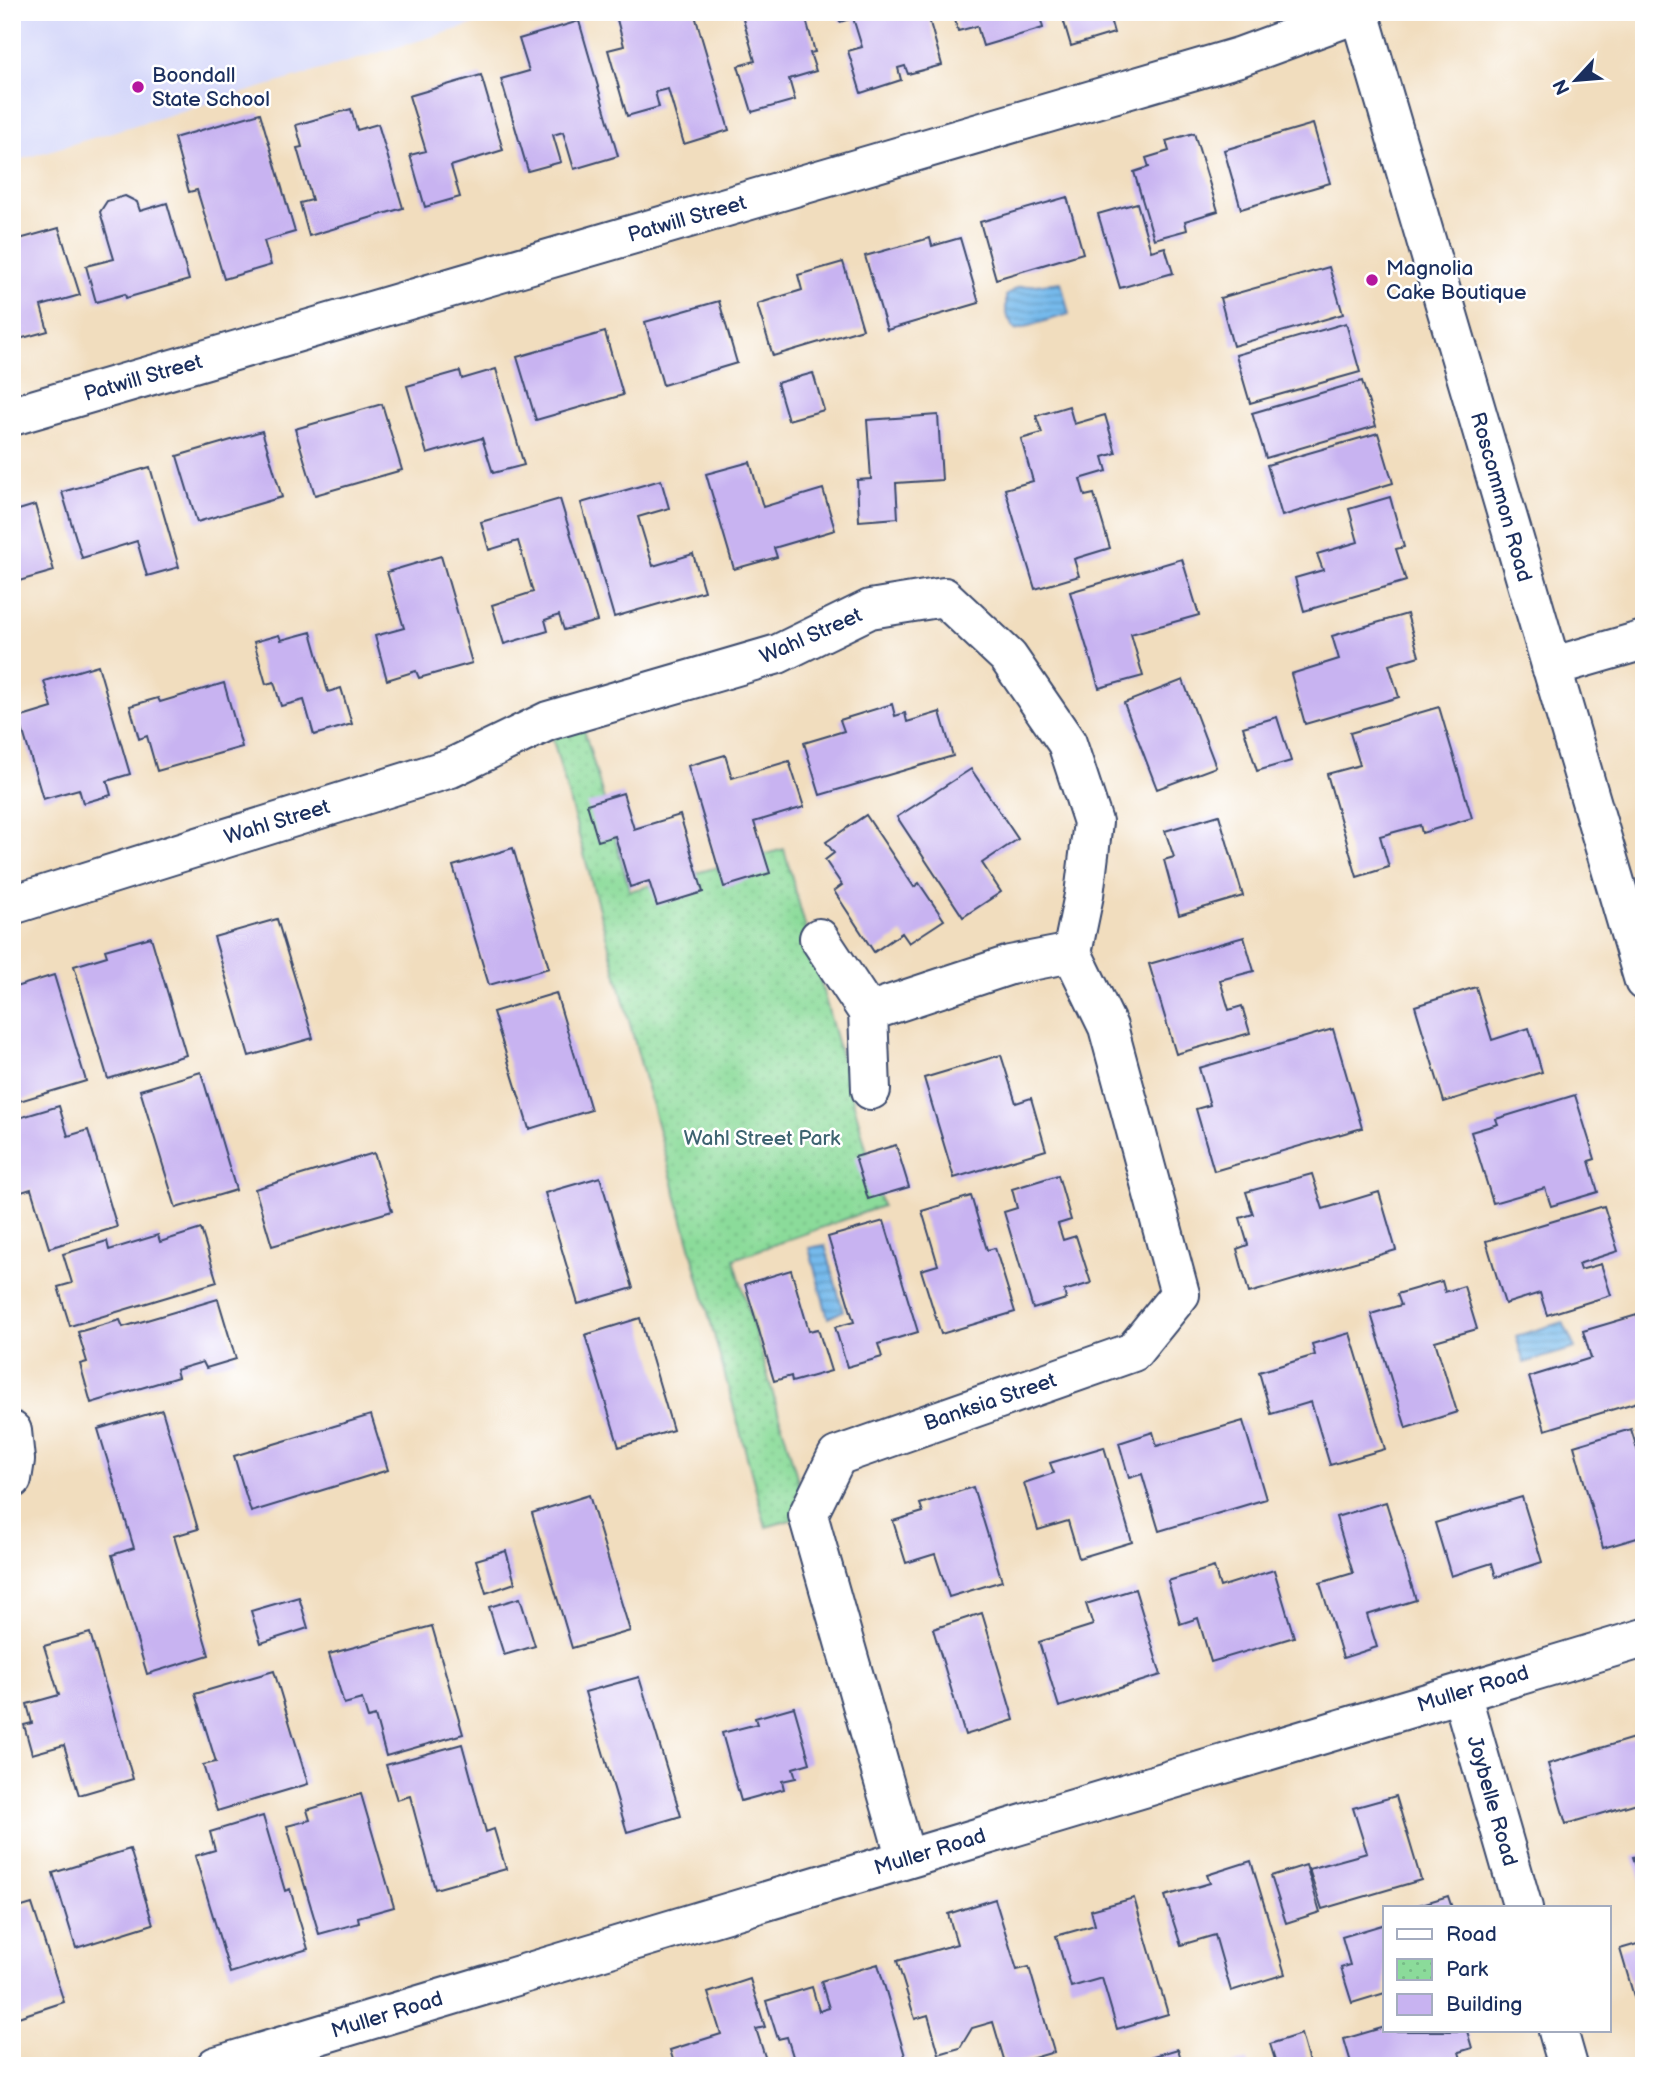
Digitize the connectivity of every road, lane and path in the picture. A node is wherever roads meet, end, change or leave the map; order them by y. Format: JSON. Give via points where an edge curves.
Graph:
{"nodes":[{"id":1,"x":1359,"y":13,"type":"edge"},
{"id":2,"x":12,"y":416,"type":"edge"},
{"id":3,"x":1644,"y":640,"type":"edge"},
{"id":4,"x":1551,"y":667,"type":"junction"},
{"id":5,"x":12,"y":905,"type":"edge"},
{"id":6,"x":820,"y":938,"type":"dead end"},
{"id":7,"x":1072,"y":953,"type":"junction"},
{"id":8,"x":1644,"y":981,"type":"edge"},
{"id":9,"x":868,"y":1012,"type":"junction"},
{"id":10,"x":871,"y":1090,"type":"dead end"},
{"id":11,"x":12,"y":1431,"type":"edge"},
{"id":12,"x":12,"y":1479,"type":"edge"},
{"id":13,"x":1644,"y":1638,"type":"edge"},
{"id":14,"x":1461,"y":1693,"type":"junction"},
{"id":15,"x":906,"y":1858,"type":"junction"},
{"id":16,"x":1522,"y":1906,"type":"edge"},
{"id":17,"x":1558,"y":2032,"type":"edge"},
{"id":18,"x":216,"y":2066,"type":"edge"},
{"id":19,"x":1568,"y":2066,"type":"edge"}],
"edges":[{"from":1,"to":2,"type":"street","name":"Patwill Street","via":[[1239,57]]},
{"from":1,"to":4,"type":"street","name":"Roscommon Road"},
{"from":3,"to":4,"type":"street"},
{"from":4,"to":8,"type":"street","name":"Roscommon Road"},
{"from":5,"to":7,"type":"street","name":"Wahl Street","via":[[452,768],[548,721],[778,654],[870,609],[944,597],[1008,657],[1067,743],[1093,822]]},
{"from":6,"to":9,"type":"street"},
{"from":7,"to":9,"type":"street","via":[[1010,965]]},
{"from":7,"to":15,"type":"street","name":"Banksia Street","via":[[1108,1027],[1180,1294],[1133,1352],[836,1456],[808,1515]]},
{"from":9,"to":10,"type":"street"},
{"from":11,"to":12,"type":"street","via":[[16,1461]]},
{"from":13,"to":14,"type":"street","name":"Muller Road"},
{"from":14,"to":15,"type":"street","name":"Muller Road"},
{"from":14,"to":16,"type":"street","name":"Joybelle Road"},
{"from":15,"to":18,"type":"street","name":"Muller Road"},
{"from":17,"to":19,"type":"street"}]}
